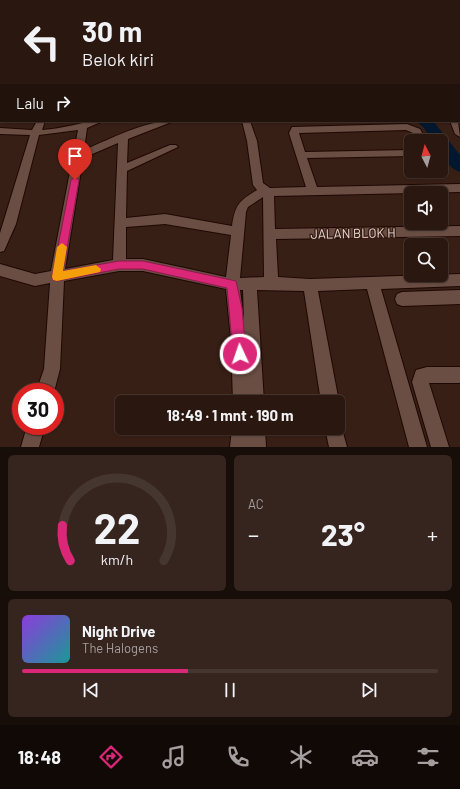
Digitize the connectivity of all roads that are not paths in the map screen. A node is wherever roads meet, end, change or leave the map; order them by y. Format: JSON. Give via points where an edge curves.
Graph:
{"nodes":[{"id":1,"x":41,"y":122,"type":"edge"},
{"id":2,"x":96,"y":122,"type":"edge"},
{"id":3,"x":166,"y":122,"type":"edge"},
{"id":4,"x":246,"y":122,"type":"edge"},
{"id":5,"x":457,"y":123,"type":"edge"},
{"id":6,"x":83,"y":127,"type":"junction"},
{"id":7,"x":0,"y":131,"type":"edge"},
{"id":8,"x":35,"y":134,"type":"junction"},
{"id":9,"x":418,"y":134,"type":"edge"},
{"id":10,"x":460,"y":134,"type":"edge"},
{"id":11,"x":123,"y":137,"type":"junction"},
{"id":12,"x":173,"y":147,"type":"dead end"},
{"id":13,"x":404,"y":152,"type":"edge"},
{"id":14,"x":302,"y":155,"type":"junction"},
{"id":15,"x":79,"y":156,"type":"junction"},
{"id":16,"x":122,"y":169,"type":"junction"},
{"id":17,"x":459,"y":189,"type":"edge"},
{"id":18,"x":266,"y":191,"type":"junction"},
{"id":19,"x":313,"y":191,"type":"junction"},
{"id":20,"x":120,"y":223,"type":"junction"},
{"id":21,"x":238,"y":232,"type":"junction"},
{"id":22,"x":460,"y":232,"type":"edge"},
{"id":23,"x":270,"y":234,"type":"junction"},
{"id":24,"x":0,"y":247,"type":"edge"},
{"id":25,"x":119,"y":265,"type":"junction"},
{"id":26,"x":0,"y":270,"type":"edge"},
{"id":27,"x":57,"y":277,"type":"junction"},
{"id":28,"x":460,"y":280,"type":"edge"},
{"id":29,"x":271,"y":282,"type":"junction"},
{"id":30,"x":250,"y":283,"type":"junction"},
{"id":31,"x":372,"y":283,"type":"junction"},
{"id":32,"x":232,"y":284,"type":"junction"},
{"id":33,"x":310,"y":285,"type":"junction"},
{"id":34,"x":460,"y":297,"type":"edge"},
{"id":35,"x":402,"y":299,"type":"dead end"},
{"id":36,"x":460,"y":375,"type":"edge"},
{"id":37,"x":48,"y":383,"type":"edge"},
{"id":38,"x":242,"y":395,"type":"edge"},
{"id":39,"x":255,"y":395,"type":"edge"},
{"id":40,"x":329,"y":395,"type":"edge"},
{"id":41,"x":33,"y":435,"type":"edge"},
{"id":42,"x":240,"y":435,"type":"edge"},
{"id":43,"x":256,"y":435,"type":"edge"},
{"id":44,"x":335,"y":435,"type":"edge"},
{"id":45,"x":30,"y":447,"type":"edge"},
{"id":46,"x":239,"y":447,"type":"edge"},
{"id":47,"x":257,"y":447,"type":"edge"},
{"id":48,"x":338,"y":447,"type":"edge"},
{"id":49,"x":418,"y":447,"type":"edge"},
{"id":50,"x":440,"y":447,"type":"edge"}],
"edges":[{"from":1,"to":8,"type":"street"},
{"from":2,"to":6,"type":"street"},
{"from":3,"to":11,"type":"street"},
{"from":4,"to":18,"type":"street","via":[[252,141],[258,185]]},
{"from":5,"to":10,"type":"street"},
{"from":6,"to":8,"type":"street"},
{"from":6,"to":15,"type":"street"},
{"from":7,"to":8,"type":"street"},
{"from":8,"to":24,"type":"street","via":[[10,224]]},
{"from":9,"to":14,"type":"street","via":[[407,127],[299,128],[294,130],[294,133]]},
{"from":11,"to":15,"type":"street"},
{"from":11,"to":16,"type":"street"},
{"from":12,"to":16,"type":"street"},
{"from":13,"to":14,"type":"street"},
{"from":14,"to":19,"type":"street"},
{"from":15,"to":27,"type":"street"},
{"from":16,"to":20,"type":"street"},
{"from":17,"to":19,"type":"street"},
{"from":18,"to":19,"type":"street"},
{"from":18,"to":21,"type":"street","via":[[244,204],[240,212]]},
{"from":18,"to":23,"type":"street"},
{"from":20,"to":21,"type":"street","via":[[165,219]]},
{"from":20,"to":25,"type":"street"},
{"from":21,"to":32,"type":"street"},
{"from":22,"to":23,"type":"street","name":"JALAN BLOK H"},
{"from":23,"to":29,"type":"street"},
{"from":25,"to":27,"type":"street"},
{"from":25,"to":32,"type":"street","via":[[153,266]]},
{"from":26,"to":27,"type":"street","via":[[35,280]]},
{"from":27,"to":37,"type":"street","via":[[52,369]]},
{"from":28,"to":31,"type":"street"},
{"from":29,"to":30,"type":"street"},
{"from":29,"to":33,"type":"street"},
{"from":30,"to":32,"type":"street"},
{"from":30,"to":39,"type":"street"},
{"from":31,"to":33,"type":"street"},
{"from":31,"to":49,"type":"street"},
{"from":32,"to":38,"type":"street"},
{"from":33,"to":40,"type":"street"},
{"from":34,"to":35,"type":"street"},
{"from":36,"to":50,"type":"street","via":[[427,375],[422,376],[420,382]]},
{"from":41,"to":45,"type":"street"},
{"from":42,"to":46,"type":"street"},
{"from":43,"to":47,"type":"street"},
{"from":44,"to":48,"type":"street"}]}
